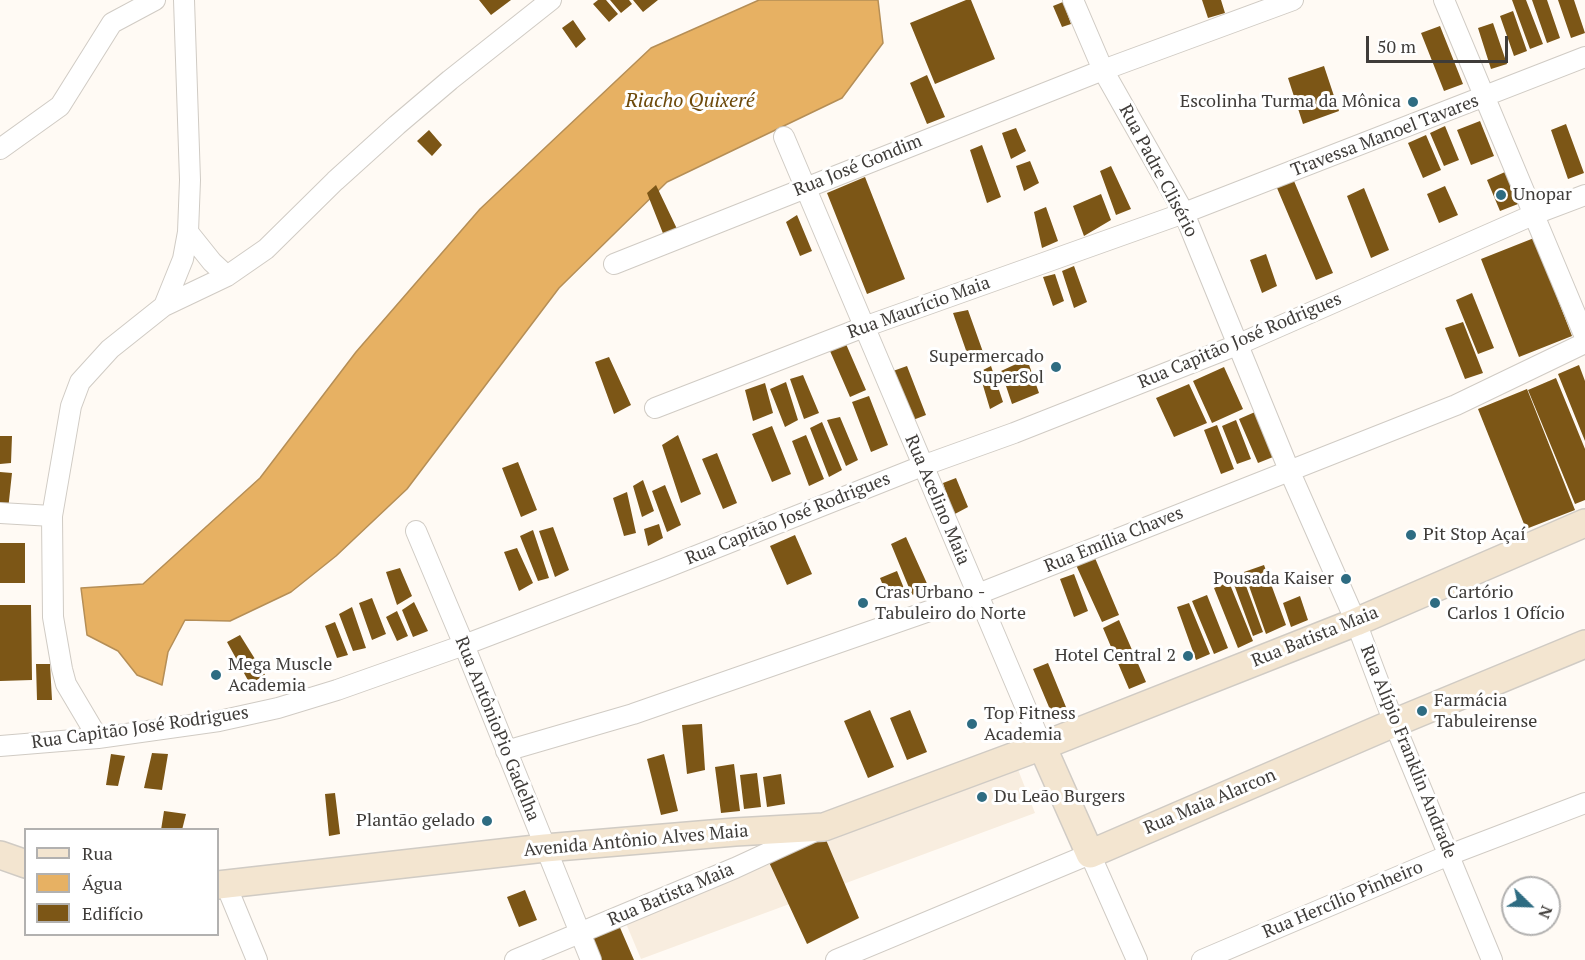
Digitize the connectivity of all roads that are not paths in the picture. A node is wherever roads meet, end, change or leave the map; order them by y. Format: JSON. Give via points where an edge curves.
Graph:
{"nodes":[{"id":1,"x":155,"y":0,"type":"edge"},
{"id":2,"x":184,"y":0,"type":"edge"},
{"id":3,"x":551,"y":0,"type":"edge"},
{"id":4,"x":1073,"y":0,"type":"edge"},
{"id":5,"x":1293,"y":0,"type":"edge"},
{"id":6,"x":1444,"y":0,"type":"edge"},
{"id":7,"x":1585,"y":57,"type":"edge"},
{"id":8,"x":1103,"y":70,"type":"junction"},
{"id":9,"x":1484,"y":97,"type":"junction"},
{"id":10,"x":784,"y":137,"type":"dead end"},
{"id":11,"x":0,"y":149,"type":"edge"},
{"id":12,"x":805,"y":187,"type":"junction"},
{"id":13,"x":1585,"y":195,"type":"edge"},
{"id":14,"x":1184,"y":213,"type":"junction"},
{"id":15,"x":1535,"y":214,"type":"junction"},
{"id":16,"x":188,"y":232,"type":"junction"},
{"id":17,"x":614,"y":264,"type":"dead end"},
{"id":18,"x":227,"y":276,"type":"junction"},
{"id":19,"x":165,"y":306,"type":"junction"},
{"id":20,"x":864,"y":327,"type":"junction"},
{"id":21,"x":1585,"y":337,"type":"edge"},
{"id":22,"x":1585,"y":343,"type":"edge"},
{"id":23,"x":1237,"y":345,"type":"junction"},
{"id":24,"x":655,"y":408,"type":"dead end"},
{"id":25,"x":922,"y":466,"type":"junction"},
{"id":26,"x":1289,"y":470,"type":"junction"},
{"id":27,"x":0,"y":513,"type":"edge"},
{"id":28,"x":52,"y":516,"type":"junction"},
{"id":29,"x":1585,"y":523,"type":"edge"},
{"id":30,"x":416,"y":531,"type":"dead end"},
{"id":31,"x":978,"y":594,"type":"junction"},
{"id":32,"x":1356,"y":622,"type":"junction"},
{"id":33,"x":1585,"y":644,"type":"edge"},
{"id":34,"x":464,"y":645,"type":"junction"},
{"id":35,"x":1394,"y":723,"type":"junction"},
{"id":36,"x":98,"y":738,"type":"junction"},
{"id":37,"x":0,"y":746,"type":"edge"},
{"id":38,"x":1042,"y":746,"type":"junction"},
{"id":39,"x":506,"y":751,"type":"junction"},
{"id":40,"x":1585,"y":803,"type":"edge"},
{"id":41,"x":824,"y":827,"type":"junction"},
{"id":42,"x":545,"y":848,"type":"junction"},
{"id":43,"x":1090,"y":854,"type":"junction"},
{"id":44,"x":0,"y":855,"type":"edge"},
{"id":45,"x":1449,"y":855,"type":"junction"},
{"id":46,"x":24,"y":864,"type":"edge"},
{"id":47,"x":222,"y":885,"type":"edge"},
{"id":48,"x":579,"y":933,"type":"junction"},
{"id":49,"x":257,"y":960,"type":"edge"},
{"id":50,"x":515,"y":960,"type":"edge"},
{"id":51,"x":591,"y":960,"type":"edge"},
{"id":52,"x":836,"y":960,"type":"edge"},
{"id":53,"x":1137,"y":960,"type":"edge"},
{"id":54,"x":1202,"y":960,"type":"edge"},
{"id":55,"x":1492,"y":960,"type":"edge"}],
"edges":[{"from":1,"to":11,"type":"street","via":[[112,23],[60,106]]},
{"from":2,"to":16,"type":"street"},
{"from":3,"to":18,"type":"street","via":[[450,80],[335,181],[266,249]]},
{"from":4,"to":8,"type":"street","name":"Rua Padre Clisério"},
{"from":5,"to":8,"type":"street","name":"Rua José Gondim"},
{"from":6,"to":9,"type":"street"},
{"from":7,"to":9,"type":"street","name":"Travessa Manoel Tavares"},
{"from":8,"to":12,"type":"street","name":"Rua José Gondim"},
{"from":8,"to":14,"type":"street","name":"Rua Padre Clisério"},
{"from":9,"to":14,"type":"street","name":"Travessa Manoel Tavares"},
{"from":9,"to":15,"type":"street"},
{"from":10,"to":12,"type":"street","name":"Rua Acelino Maia"},
{"from":12,"to":17,"type":"street","name":"Rua José Gondim"},
{"from":12,"to":20,"type":"street","name":"Rua Acelino Maia"},
{"from":13,"to":15,"type":"street","name":"Rua Capitão José Rodrigues"},
{"from":14,"to":20,"type":"street","name":"Rua Maurício Maia"},
{"from":14,"to":23,"type":"street","name":"Rua Padre Clisério"},
{"from":15,"to":21,"type":"street"},
{"from":15,"to":23,"type":"street","name":"Rua Capitão José Rodrigues"},
{"from":16,"to":18,"type":"street"},
{"from":16,"to":19,"type":"street"},
{"from":18,"to":19,"type":"street"},
{"from":19,"to":28,"type":"street","via":[[110,348],[80,382],[71,406]]},
{"from":20,"to":24,"type":"street","name":"Rua Maurício Maia"},
{"from":20,"to":25,"type":"street","name":"Rua Acelino Maia"},
{"from":22,"to":26,"type":"street","name":"Rua Emília Chaves","via":[[1456,405]]},
{"from":23,"to":25,"type":"street","name":"Rua Capitão José Rodrigues"},
{"from":23,"to":26,"type":"street","name":"Rua Alípio Franklin Andrade"},
{"from":25,"to":31,"type":"street","name":"Rua Acelino Maia"},
{"from":25,"to":34,"type":"street","name":"Rua Capitão José Rodrigues"},
{"from":26,"to":31,"type":"street","name":"Rua Emília Chaves"},
{"from":26,"to":32,"type":"street","name":"Rua Alípio Franklin Andrade"},
{"from":27,"to":28,"type":"street"},
{"from":28,"to":36,"type":"street","via":[[53,616],[62,669],[66,684]]},
{"from":29,"to":32,"type":"main road","name":"Rua Batista Maia"},
{"from":30,"to":34,"type":"street","name":"Rua AntônioPio Gadelha"},
{"from":31,"to":38,"type":"street","name":"Rua Acelino Maia"},
{"from":31,"to":39,"type":"street","name":"Rua Emília Chaves","via":[[633,714]]},
{"from":32,"to":35,"type":"street","name":"Rua Alípio Franklin Andrade"},
{"from":32,"to":38,"type":"main road","name":"Rua Batista Maia"},
{"from":33,"to":35,"type":"main road","name":"Rua Maia Alarcon"},
{"from":34,"to":36,"type":"street","name":"Rua Capitão José Rodrigues","via":[[278,708],[219,721]]},
{"from":34,"to":39,"type":"street","name":"Rua AntônioPio Gadelha"},
{"from":35,"to":43,"type":"main road","name":"Rua Maia Alarcon"},
{"from":35,"to":45,"type":"street","name":"Rua Alípio Franklin Andrade"},
{"from":36,"to":37,"type":"street","name":"Rua Capitão José Rodrigues"},
{"from":38,"to":41,"type":"main road","name":"Avenida Antônio Alves Maia"},
{"from":38,"to":43,"type":"main road","name":"Rua Acelino Maia"},
{"from":39,"to":42,"type":"street","name":"Rua AntônioPio Gadelha"},
{"from":40,"to":45,"type":"street","name":"Rua Hercílio Pinheiro"},
{"from":41,"to":42,"type":"main road","name":"Avenida Antônio Alves Maia"},
{"from":41,"to":48,"type":"street","name":"Rua Batista Maia"},
{"from":42,"to":47,"type":"main road","name":"Avenida Antônio Alves Maia"},
{"from":42,"to":48,"type":"street","name":"Rua AntônioPio Gadelha"},
{"from":43,"to":52,"type":"street","name":"Rua Maia Alarcon"},
{"from":43,"to":53,"type":"street","name":"Rua Acelino Maia"},
{"from":44,"to":46,"type":"main road"},
{"from":45,"to":54,"type":"street","name":"Rua Hercílio Pinheiro"},
{"from":45,"to":55,"type":"street","name":"Rua Alípio Franklin Andrade"},
{"from":47,"to":49,"type":"street"},
{"from":48,"to":50,"type":"street","name":"Rua Batista Maia"},
{"from":48,"to":51,"type":"street","name":"Rua AntônioPio Gadelha"}]}
